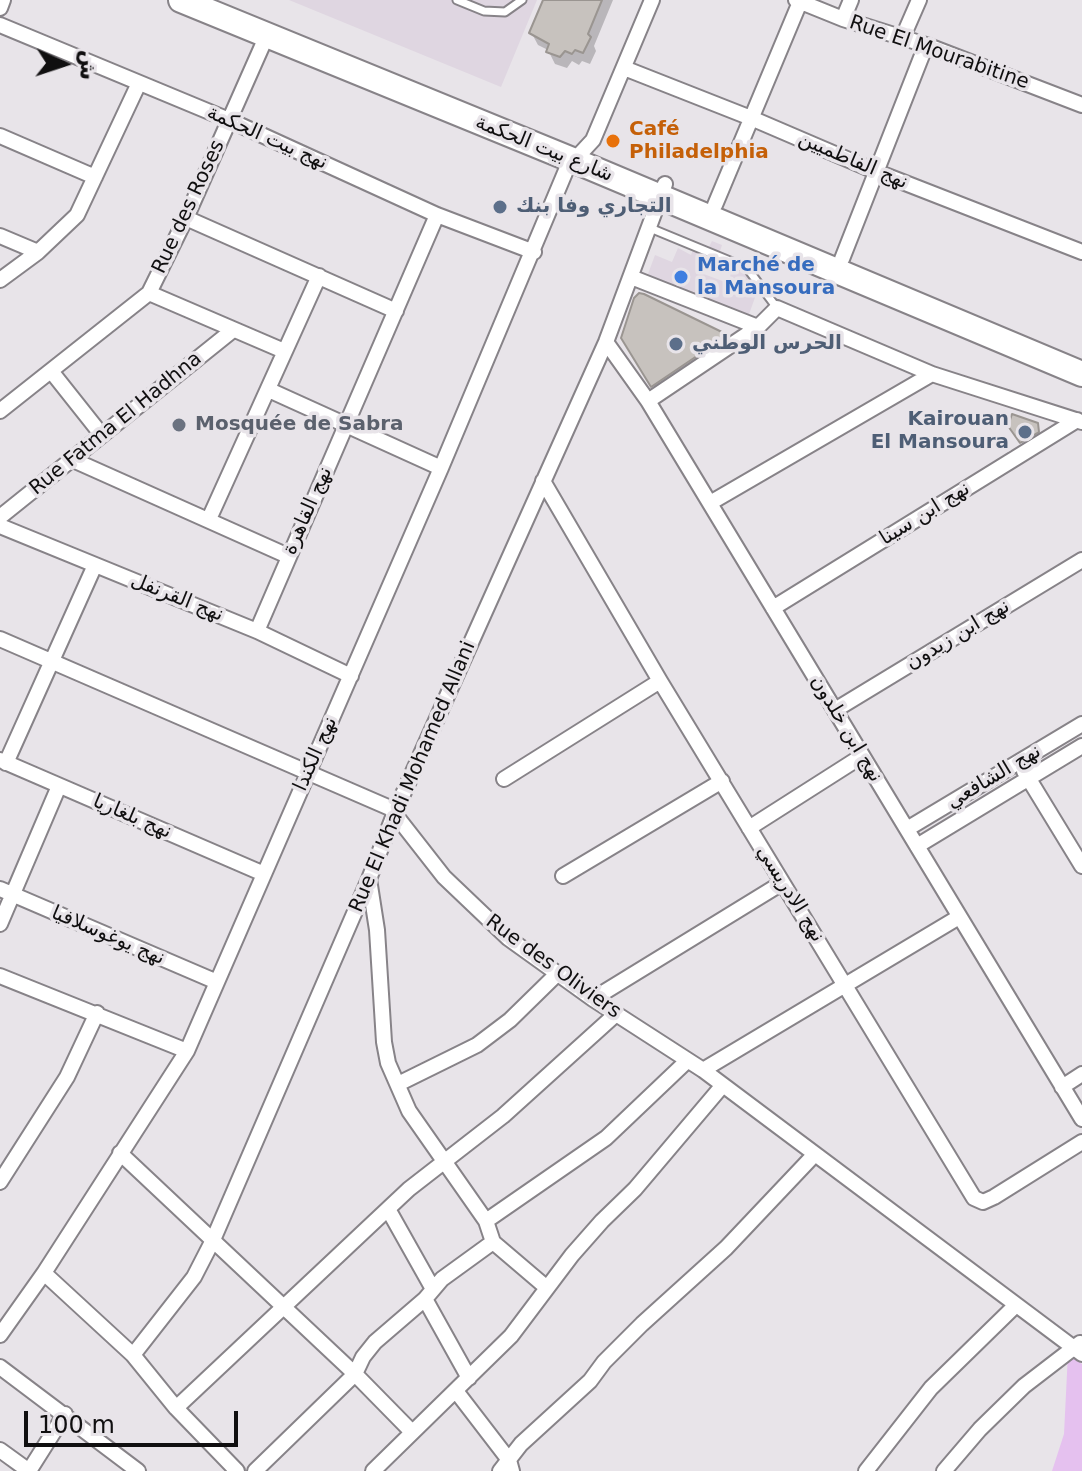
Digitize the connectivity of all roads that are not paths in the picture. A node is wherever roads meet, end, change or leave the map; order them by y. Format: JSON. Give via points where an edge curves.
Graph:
{"nodes":[{"id":1,"x":3,"y":0,"type":"edge"},
{"id":2,"x":181,"y":0,"type":"edge"},
{"id":3,"x":225,"y":0,"type":"edge"},
{"id":4,"x":457,"y":0,"type":"edge"},
{"id":5,"x":522,"y":0,"type":"edge"},
{"id":6,"x":652,"y":0,"type":"edge"},
{"id":7,"x":851,"y":0,"type":"edge"},
{"id":8,"x":919,"y":0,"type":"edge"},
{"id":9,"x":798,"y":1,"type":"edge"},
{"id":10,"x":0,"y":8,"type":"edge"},
{"id":11,"x":843,"y":19,"type":"junction"},
{"id":12,"x":0,"y":25,"type":"edge"},
{"id":13,"x":267,"y":35,"type":"junction"},
{"id":14,"x":902,"y":39,"type":"junction"},
{"id":15,"x":926,"y":45,"type":"junction"},
{"id":16,"x":624,"y":68,"type":"junction"},
{"id":17,"x":139,"y":83,"type":"junction"},
{"id":18,"x":1082,"y":105,"type":"edge"},
{"id":19,"x":751,"y":118,"type":"junction"},
{"id":20,"x":229,"y":120,"type":"junction"},
{"id":21,"x":0,"y":136,"type":"edge"},
{"id":22,"x":581,"y":156,"type":"junction"},
{"id":23,"x":877,"y":172,"type":"junction"},
{"id":24,"x":95,"y":177,"type":"junction"},
{"id":25,"x":663,"y":191,"type":"junction"},
{"id":26,"x":715,"y":205,"type":"junction"},
{"id":27,"x":437,"y":215,"type":"junction"},
{"id":28,"x":186,"y":218,"type":"junction"},
{"id":29,"x":650,"y":228,"type":"junction"},
{"id":30,"x":0,"y":236,"type":"edge"},
{"id":31,"x":38,"y":252,"type":"junction"},
{"id":32,"x":534,"y":252,"type":"junction"},
{"id":33,"x":1082,"y":252,"type":"edge"},
{"id":34,"x":842,"y":259,"type":"junction"},
{"id":35,"x":319,"y":276,"type":"junction"},
{"id":36,"x":631,"y":277,"type":"junction"},
{"id":37,"x":0,"y":280,"type":"edge"},
{"id":38,"x":149,"y":293,"type":"junction"},
{"id":39,"x":777,"y":308,"type":"junction"},
{"id":40,"x":396,"y":311,"type":"junction"},
{"id":41,"x":758,"y":327,"type":"junction"},
{"id":42,"x":233,"y":330,"type":"junction"},
{"id":43,"x":606,"y":342,"type":"junction"},
{"id":44,"x":284,"y":351,"type":"junction"},
{"id":45,"x":1082,"y":359,"type":"edge"},
{"id":46,"x":51,"y":371,"type":"junction"},
{"id":47,"x":932,"y":374,"type":"junction"},
{"id":48,"x":1082,"y":374,"type":"edge"},
{"id":49,"x":269,"y":390,"type":"junction"},
{"id":50,"x":648,"y":401,"type":"junction"},
{"id":51,"x":0,"y":411,"type":"edge"},
{"id":52,"x":1080,"y":421,"type":"edge"},
{"id":53,"x":346,"y":424,"type":"junction"},
{"id":54,"x":101,"y":434,"type":"junction"},
{"id":55,"x":71,"y":459,"type":"junction"},
{"id":56,"x":441,"y":468,"type":"junction"},
{"id":57,"x":543,"y":481,"type":"junction"},
{"id":58,"x":710,"y":503,"type":"junction"},
{"id":59,"x":0,"y":517,"type":"edge"},
{"id":60,"x":209,"y":519,"type":"junction"},
{"id":61,"x":0,"y":526,"type":"edge"},
{"id":62,"x":288,"y":556,"type":"junction"},
{"id":63,"x":1082,"y":560,"type":"edge"},
{"id":64,"x":95,"y":565,"type":"junction"},
{"id":65,"x":773,"y":608,"type":"junction"},
{"id":66,"x":257,"y":631,"type":"junction"},
{"id":67,"x":0,"y":639,"type":"edge"},
{"id":68,"x":53,"y":661,"type":"junction"},
{"id":69,"x":351,"y":676,"type":"junction"},
{"id":70,"x":660,"y":681,"type":"junction"},
{"id":71,"x":835,"y":710,"type":"junction"},
{"id":72,"x":1082,"y":724,"type":"edge"},
{"id":73,"x":1082,"y":746,"type":"edge"},
{"id":74,"x":862,"y":756,"type":"junction"},
{"id":75,"x":3,"y":762,"type":"edge"},
{"id":76,"x":1019,"y":762,"type":"junction"},
{"id":77,"x":309,"y":772,"type":"junction"},
{"id":78,"x":504,"y":779,"type":"dead end"},
{"id":79,"x":1029,"y":779,"type":"junction"},
{"id":80,"x":722,"y":781,"type":"junction"},
{"id":81,"x":59,"y":786,"type":"junction"},
{"id":82,"x":395,"y":812,"type":"junction"},
{"id":83,"x":749,"y":828,"type":"junction"},
{"id":84,"x":907,"y":829,"type":"junction"},
{"id":85,"x":917,"y":846,"type":"junction"},
{"id":86,"x":1082,"y":866,"type":"edge"},
{"id":87,"x":264,"y":874,"type":"junction"},
{"id":88,"x":563,"y":876,"type":"dead end"},
{"id":89,"x":369,"y":879,"type":"junction"},
{"id":90,"x":782,"y":883,"type":"junction"},
{"id":91,"x":6,"y":892,"type":"edge"},
{"id":92,"x":959,"y":917,"type":"junction"},
{"id":93,"x":0,"y":924,"type":"edge"},
{"id":94,"x":557,"y":974,"type":"junction"},
{"id":95,"x":0,"y":976,"type":"edge"},
{"id":96,"x":217,"y":982,"type":"junction"},
{"id":97,"x":845,"y":983,"type":"junction"},
{"id":98,"x":593,"y":999,"type":"junction"},
{"id":99,"x":97,"y":1013,"type":"junction"},
{"id":100,"x":616,"y":1014,"type":"junction"},
{"id":101,"x":187,"y":1051,"type":"junction"},
{"id":102,"x":687,"y":1061,"type":"junction"},
{"id":103,"x":703,"y":1070,"type":"junction"},
{"id":104,"x":1082,"y":1074,"type":"edge"},
{"id":105,"x":398,"y":1084,"type":"junction"},
{"id":106,"x":723,"y":1085,"type":"junction"},
{"id":107,"x":1062,"y":1087,"type":"junction"},
{"id":108,"x":1082,"y":1119,"type":"edge"},
{"id":109,"x":1082,"y":1142,"type":"edge"},
{"id":110,"x":120,"y":1153,"type":"junction"},
{"id":111,"x":815,"y":1154,"type":"junction"},
{"id":112,"x":442,"y":1162,"type":"junction"},
{"id":113,"x":0,"y":1182,"type":"edge"},
{"id":114,"x":388,"y":1209,"type":"junction"},
{"id":115,"x":486,"y":1221,"type":"junction"},
{"id":116,"x":213,"y":1240,"type":"junction"},
{"id":117,"x":493,"y":1242,"type":"junction"},
{"id":118,"x":44,"y":1273,"type":"junction"},
{"id":119,"x":547,"y":1288,"type":"junction"},
{"id":120,"x":429,"y":1294,"type":"junction"},
{"id":121,"x":1016,"y":1305,"type":"junction"},
{"id":122,"x":282,"y":1307,"type":"junction"},
{"id":123,"x":0,"y":1335,"type":"edge"},
{"id":124,"x":1079,"y":1347,"type":"edge"},
{"id":125,"x":133,"y":1355,"type":"junction"},
{"id":126,"x":0,"y":1367,"type":"edge"},
{"id":127,"x":355,"y":1374,"type":"junction"},
{"id":128,"x":469,"y":1378,"type":"junction"},
{"id":129,"x":456,"y":1391,"type":"junction"},
{"id":130,"x":176,"y":1408,"type":"junction"},
{"id":131,"x":65,"y":1414,"type":"junction"},
{"id":132,"x":411,"y":1431,"type":"junction"},
{"id":133,"x":0,"y":1450,"type":"edge"},
{"id":134,"x":507,"y":1467,"type":"edge"},
{"id":135,"x":29,"y":1471,"type":"edge"},
{"id":136,"x":138,"y":1471,"type":"edge"},
{"id":137,"x":237,"y":1471,"type":"edge"},
{"id":138,"x":255,"y":1471,"type":"edge"},
{"id":139,"x":373,"y":1471,"type":"edge"},
{"id":140,"x":866,"y":1471,"type":"edge"},
{"id":141,"x":944,"y":1471,"type":"edge"}],
"edges":[{"from":1,"to":10,"type":"street"},
{"from":2,"to":13,"type":"main road","name":"شارع بيت الحكمة"},
{"from":3,"to":22,"type":"main road","name":"شارع بيت الحكمة"},
{"from":4,"to":5,"type":"lane","via":[[484,11],[505,12]]},
{"from":6,"to":16,"type":"street","name":"نهج الكندا"},
{"from":7,"to":11,"type":"street"},
{"from":8,"to":14,"type":"street"},
{"from":9,"to":11,"type":"street","name":"Rue El Mourabitine"},
{"from":9,"to":19,"type":"street"},
{"from":11,"to":14,"type":"street","name":"Rue El Mourabitine"},
{"from":12,"to":17,"type":"street","name":"نهج بيت الحكمة"},
{"from":13,"to":20,"type":"street","name":"Rue des Roses"},
{"from":13,"to":22,"type":"main road","name":"شارع بيت الحكمة"},
{"from":14,"to":15,"type":"street","name":"Rue El Mourabitine"},
{"from":15,"to":18,"type":"street","name":"Rue El Mourabitine"},
{"from":15,"to":23,"type":"street"},
{"from":16,"to":19,"type":"street","name":"نهج الفاطميين"},
{"from":16,"to":22,"type":"street","name":"نهج الكندا"},
{"from":17,"to":20,"type":"street","name":"نهج بيت الحكمة"},
{"from":17,"to":24,"type":"street"},
{"from":19,"to":23,"type":"street","name":"نهج الفاطميين"},
{"from":19,"to":26,"type":"street"},
{"from":20,"to":27,"type":"street","name":"نهج بيت الحكمة"},
{"from":20,"to":28,"type":"street","name":"Rue des Roses"},
{"from":21,"to":24,"type":"street"},
{"from":22,"to":25,"type":"main road","name":"شارع بيت الحكمة"},
{"from":22,"to":32,"type":"street","name":"نهج الكندا","via":[[567,168]]},
{"from":23,"to":33,"type":"street","name":"نهج الفاطميين"},
{"from":23,"to":34,"type":"street"},
{"from":24,"to":31,"type":"street","via":[[77,215]]},
{"from":25,"to":26,"type":"main road","name":"شارع بيت الحكمة"},
{"from":25,"to":29,"type":"street","name":"Rue El Khadi Mohamed Allani"},
{"from":25,"to":48,"type":"main road","name":"شارع بيت الحكمة"},
{"from":26,"to":34,"type":"main road","name":"شارع بيت الحكمة"},
{"from":27,"to":32,"type":"street","name":"نهج بيت الحكمة"},
{"from":27,"to":40,"type":"street","name":"نهج القاهرة"},
{"from":28,"to":35,"type":"street"},
{"from":28,"to":38,"type":"street","name":"Rue des Roses"},
{"from":29,"to":36,"type":"street","name":"Rue El Khadi Mohamed Allani"},
{"from":29,"to":39,"type":"lane","via":[[747,268]]},
{"from":30,"to":31,"type":"street"},
{"from":31,"to":37,"type":"street"},
{"from":32,"to":56,"type":"street","name":"نهج الكندا"},
{"from":34,"to":45,"type":"main road","name":"شارع بيت الحكمة"},
{"from":35,"to":40,"type":"street"},
{"from":35,"to":44,"type":"street"},
{"from":36,"to":41,"type":"street"},
{"from":36,"to":43,"type":"street","name":"Rue El Khadi Mohamed Allani"},
{"from":38,"to":42,"type":"street"},
{"from":38,"to":46,"type":"street","name":"Rue des Roses"},
{"from":39,"to":41,"type":"street"},
{"from":39,"to":47,"type":"street"},
{"from":40,"to":53,"type":"street","name":"نهج القاهرة"},
{"from":41,"to":50,"type":"street"},
{"from":42,"to":44,"type":"street"},
{"from":42,"to":54,"type":"street","name":"Rue Fatma El Hadhna"},
{"from":43,"to":50,"type":"street","name":"نهج ابن خلدون"},
{"from":43,"to":57,"type":"street","name":"Rue El Khadi Mohamed Allani"},
{"from":44,"to":49,"type":"street"},
{"from":46,"to":51,"type":"street","name":"Rue des Roses"},
{"from":46,"to":54,"type":"street"},
{"from":47,"to":52,"type":"street"},
{"from":47,"to":58,"type":"street"},
{"from":49,"to":53,"type":"street"},
{"from":49,"to":60,"type":"street"},
{"from":50,"to":58,"type":"street","name":"نهج ابن خلدون"},
{"from":52,"to":65,"type":"street","name":"نهج ابن سينا"},
{"from":53,"to":56,"type":"street"},
{"from":53,"to":62,"type":"street","name":"نهج القاهرة"},
{"from":54,"to":55,"type":"street","name":"Rue Fatma El Hadhna"},
{"from":55,"to":59,"type":"street","name":"Rue Fatma El Hadhna"},
{"from":55,"to":60,"type":"street"},
{"from":56,"to":69,"type":"street","name":"نهج الكندا"},
{"from":57,"to":70,"type":"street","name":"نهج الادريسي"},
{"from":57,"to":82,"type":"street","name":"Rue El Khadi Mohamed Allani"},
{"from":58,"to":65,"type":"street","name":"نهج ابن خلدون"},
{"from":60,"to":62,"type":"street"},
{"from":61,"to":64,"type":"street","name":"نهج القرنفل"},
{"from":62,"to":66,"type":"street","name":"نهج القاهرة"},
{"from":63,"to":71,"type":"street","name":"نهج ابن زيدون"},
{"from":64,"to":66,"type":"street","name":"نهج القرنفل"},
{"from":64,"to":68,"type":"street"},
{"from":65,"to":71,"type":"street","name":"نهج ابن خلدون"},
{"from":66,"to":69,"type":"street","name":"نهج القرنفل"},
{"from":67,"to":68,"type":"street","name":"Rue des Oliviers"},
{"from":68,"to":75,"type":"street"},
{"from":68,"to":77,"type":"street","name":"Rue des Oliviers"},
{"from":69,"to":77,"type":"street","name":"نهج الكندا"},
{"from":70,"to":78,"type":"street"},
{"from":70,"to":80,"type":"street","name":"نهج الادريسي"},
{"from":71,"to":74,"type":"street","name":"نهج ابن خلدون"},
{"from":72,"to":76,"type":"street","name":"نهج الشافعي"},
{"from":73,"to":79,"type":"street","name":"نهج الشافعي"},
{"from":74,"to":83,"type":"street"},
{"from":74,"to":84,"type":"street","name":"نهج ابن خلدون"},
{"from":75,"to":81,"type":"street","name":"نهج بلغاريا"},
{"from":76,"to":79,"type":"street"},
{"from":76,"to":84,"type":"street","name":"نهج الشافعي"},
{"from":77,"to":82,"type":"street","name":"Rue des Oliviers"},
{"from":77,"to":87,"type":"street","name":"نهج الكندا"},
{"from":79,"to":85,"type":"street","name":"نهج الشافعي"},
{"from":79,"to":86,"type":"street"},
{"from":80,"to":83,"type":"street","name":"نهج الادريسي"},
{"from":80,"to":88,"type":"street"},
{"from":81,"to":87,"type":"street","name":"نهج بلغاريا"},
{"from":81,"to":91,"type":"street"},
{"from":82,"to":89,"type":"street","name":"Rue El Khadi Mohamed Allani"},
{"from":82,"to":94,"type":"street","name":"Rue des Oliviers","via":[[444,877],[508,938]]},
{"from":83,"to":90,"type":"street","name":"نهج الادريسي"},
{"from":84,"to":85,"type":"street","name":"نهج ابن خلدون"},
{"from":85,"to":92,"type":"street","name":"نهج ابن خلدون"},
{"from":87,"to":96,"type":"street","name":"نهج الكندا"},
{"from":89,"to":105,"type":"street","via":[[384,1042]]},
{"from":89,"to":116,"type":"street","name":"Rue El Khadi Mohamed Allani"},
{"from":90,"to":97,"type":"street","name":"نهج الادريسي"},
{"from":90,"to":98,"type":"street"},
{"from":91,"to":93,"type":"street"},
{"from":91,"to":96,"type":"street","name":"نهج يوغوسلافيا"},
{"from":92,"to":97,"type":"street"},
{"from":92,"to":107,"type":"street","name":"نهج ابن خلدون"},
{"from":94,"to":98,"type":"street","name":"Rue des Oliviers"},
{"from":94,"to":105,"type":"street","via":[[477,1045]]},
{"from":95,"to":99,"type":"street"},
{"from":96,"to":101,"type":"street","name":"نهج الكندا"},
{"from":97,"to":103,"type":"street"},
{"from":97,"to":109,"type":"street","name":"نهج الادريسي","via":[[974,1198],[983,1202]]},
{"from":98,"to":100,"type":"street","name":"Rue des Oliviers"},
{"from":99,"to":101,"type":"street"},
{"from":99,"to":113,"type":"street","via":[[67,1077]]},
{"from":100,"to":102,"type":"street","name":"Rue des Oliviers"},
{"from":100,"to":112,"type":"street","via":[[503,1116]]},
{"from":101,"to":110,"type":"street","name":"نهج الكندا"},
{"from":102,"to":103,"type":"street","name":"Rue des Oliviers"},
{"from":102,"to":115,"type":"street","via":[[606,1138]]},
{"from":103,"to":106,"type":"street","name":"Rue des Oliviers"},
{"from":104,"to":107,"type":"street"},
{"from":105,"to":112,"type":"street"},
{"from":106,"to":111,"type":"street","name":"Rue des Oliviers"},
{"from":106,"to":119,"type":"street"},
{"from":107,"to":108,"type":"street","name":"نهج ابن خلدون"},
{"from":110,"to":116,"type":"street"},
{"from":110,"to":118,"type":"street","name":"نهج الكندا"},
{"from":111,"to":121,"type":"street","name":"Rue des Oliviers"},
{"from":111,"to":134,"type":"street","via":[[726,1248],[521,1444]]},
{"from":112,"to":114,"type":"street"},
{"from":112,"to":115,"type":"street"},
{"from":114,"to":120,"type":"street"},
{"from":114,"to":122,"type":"street"},
{"from":115,"to":117,"type":"street"},
{"from":116,"to":122,"type":"street"},
{"from":116,"to":125,"type":"street","name":"Rue El Khadi Mohamed Allani","via":[[194,1277]]},
{"from":117,"to":119,"type":"street"},
{"from":117,"to":120,"type":"street"},
{"from":118,"to":123,"type":"street","name":"نهج الكندا"},
{"from":118,"to":125,"type":"street"},
{"from":119,"to":128,"type":"street","via":[[511,1336]]},
{"from":120,"to":127,"type":"street","via":[[375,1342]]},
{"from":120,"to":128,"type":"street"},
{"from":121,"to":124,"type":"street","name":"Rue des Oliviers"},
{"from":121,"to":140,"type":"street","via":[[931,1388]]},
{"from":122,"to":127,"type":"street"},
{"from":122,"to":130,"type":"street"},
{"from":124,"to":141,"type":"street","via":[[1024,1386]]},
{"from":125,"to":130,"type":"street"},
{"from":126,"to":131,"type":"street"},
{"from":127,"to":132,"type":"street"},
{"from":127,"to":138,"type":"street"},
{"from":128,"to":129,"type":"street"},
{"from":129,"to":132,"type":"street"},
{"from":129,"to":134,"type":"street"},
{"from":130,"to":137,"type":"street"},
{"from":131,"to":135,"type":"street"},
{"from":131,"to":136,"type":"street"},
{"from":132,"to":139,"type":"street"},
{"from":133,"to":135,"type":"street"}]}
